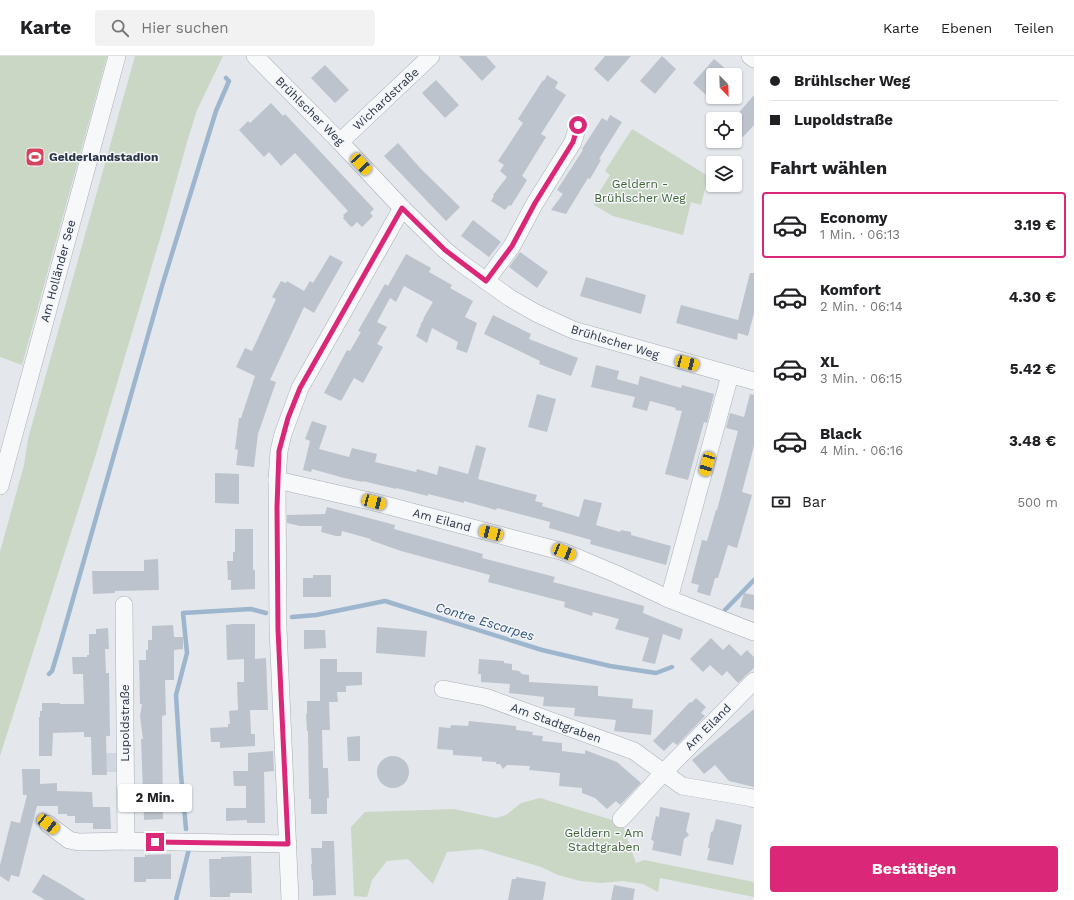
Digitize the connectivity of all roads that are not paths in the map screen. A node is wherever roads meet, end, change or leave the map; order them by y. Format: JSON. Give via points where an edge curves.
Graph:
{"nodes":[{"id":1,"x":118,"y":56,"type":"edge"},
{"id":2,"x":256,"y":56,"type":"edge"},
{"id":3,"x":431,"y":56,"type":"edge"},
{"id":4,"x":750,"y":56,"type":"edge"},
{"id":5,"x":754,"y":59,"type":"edge"},
{"id":6,"x":578,"y":125,"type":"dead end"},
{"id":7,"x":340,"y":142,"type":"junction"},
{"id":8,"x":402,"y":208,"type":"junction"},
{"id":9,"x":486,"y":281,"type":"junction"},
{"id":10,"x":730,"y":375,"type":"junction"},
{"id":11,"x":754,"y":381,"type":"edge"},
{"id":12,"x":277,"y":480,"type":"junction"},
{"id":13,"x":0,"y":486,"type":"edge"},
{"id":14,"x":669,"y":599,"type":"junction"},
{"id":15,"x":124,"y":605,"type":"dead end"},
{"id":16,"x":754,"y":632,"type":"edge"},
{"id":17,"x":754,"y":681,"type":"edge"},
{"id":18,"x":443,"y":689,"type":"dead end"},
{"id":19,"x":663,"y":773,"type":"junction"},
{"id":20,"x":754,"y":799,"type":"edge"},
{"id":21,"x":621,"y":819,"type":"dead end"},
{"id":22,"x":48,"y":824,"type":"dead end"},
{"id":23,"x":126,"y":841,"type":"junction"},
{"id":24,"x":288,"y":844,"type":"junction"},
{"id":25,"x":290,"y":900,"type":"edge"}],
"edges":[{"from":1,"to":13,"type":"street","name":"Am Holländer See"},
{"from":2,"to":7,"type":"street","name":"Brühlscher Weg"},
{"from":3,"to":7,"type":"street","name":"Wichardstraße"},
{"from":4,"to":5,"type":"street"},
{"from":6,"to":9,"type":"street","via":[[573,142],[512,246]]},
{"from":7,"to":8,"type":"street","name":"Brühlscher Weg"},
{"from":8,"to":9,"type":"street","name":"Brühlscher Weg","via":[[445,250]]},
{"from":8,"to":12,"type":"street","via":[[300,388],[283,434]]},
{"from":9,"to":10,"type":"street","name":"Brühlscher Weg","via":[[536,313],[573,330]]},
{"from":10,"to":11,"type":"street","name":"Brühlscher Weg"},
{"from":10,"to":14,"type":"street"},
{"from":12,"to":14,"type":"street","name":"Am Eiland","via":[[374,502],[564,552]]},
{"from":12,"to":24,"type":"street","via":[[278,629]]},
{"from":14,"to":16,"type":"street","name":"Am Eiland"},
{"from":15,"to":23,"type":"street","name":"Lupoldstraße"},
{"from":17,"to":19,"type":"street","name":"Am Eiland"},
{"from":18,"to":19,"type":"street","name":"Am Stadtgraben","via":[[485,697],[634,751]]},
{"from":19,"to":20,"type":"street","name":"Am Stadtgraben","via":[[682,786]]},
{"from":19,"to":21,"type":"street"},
{"from":22,"to":23,"type":"street","via":[[69,840]]},
{"from":23,"to":24,"type":"street"},
{"from":24,"to":25,"type":"street"}]}
